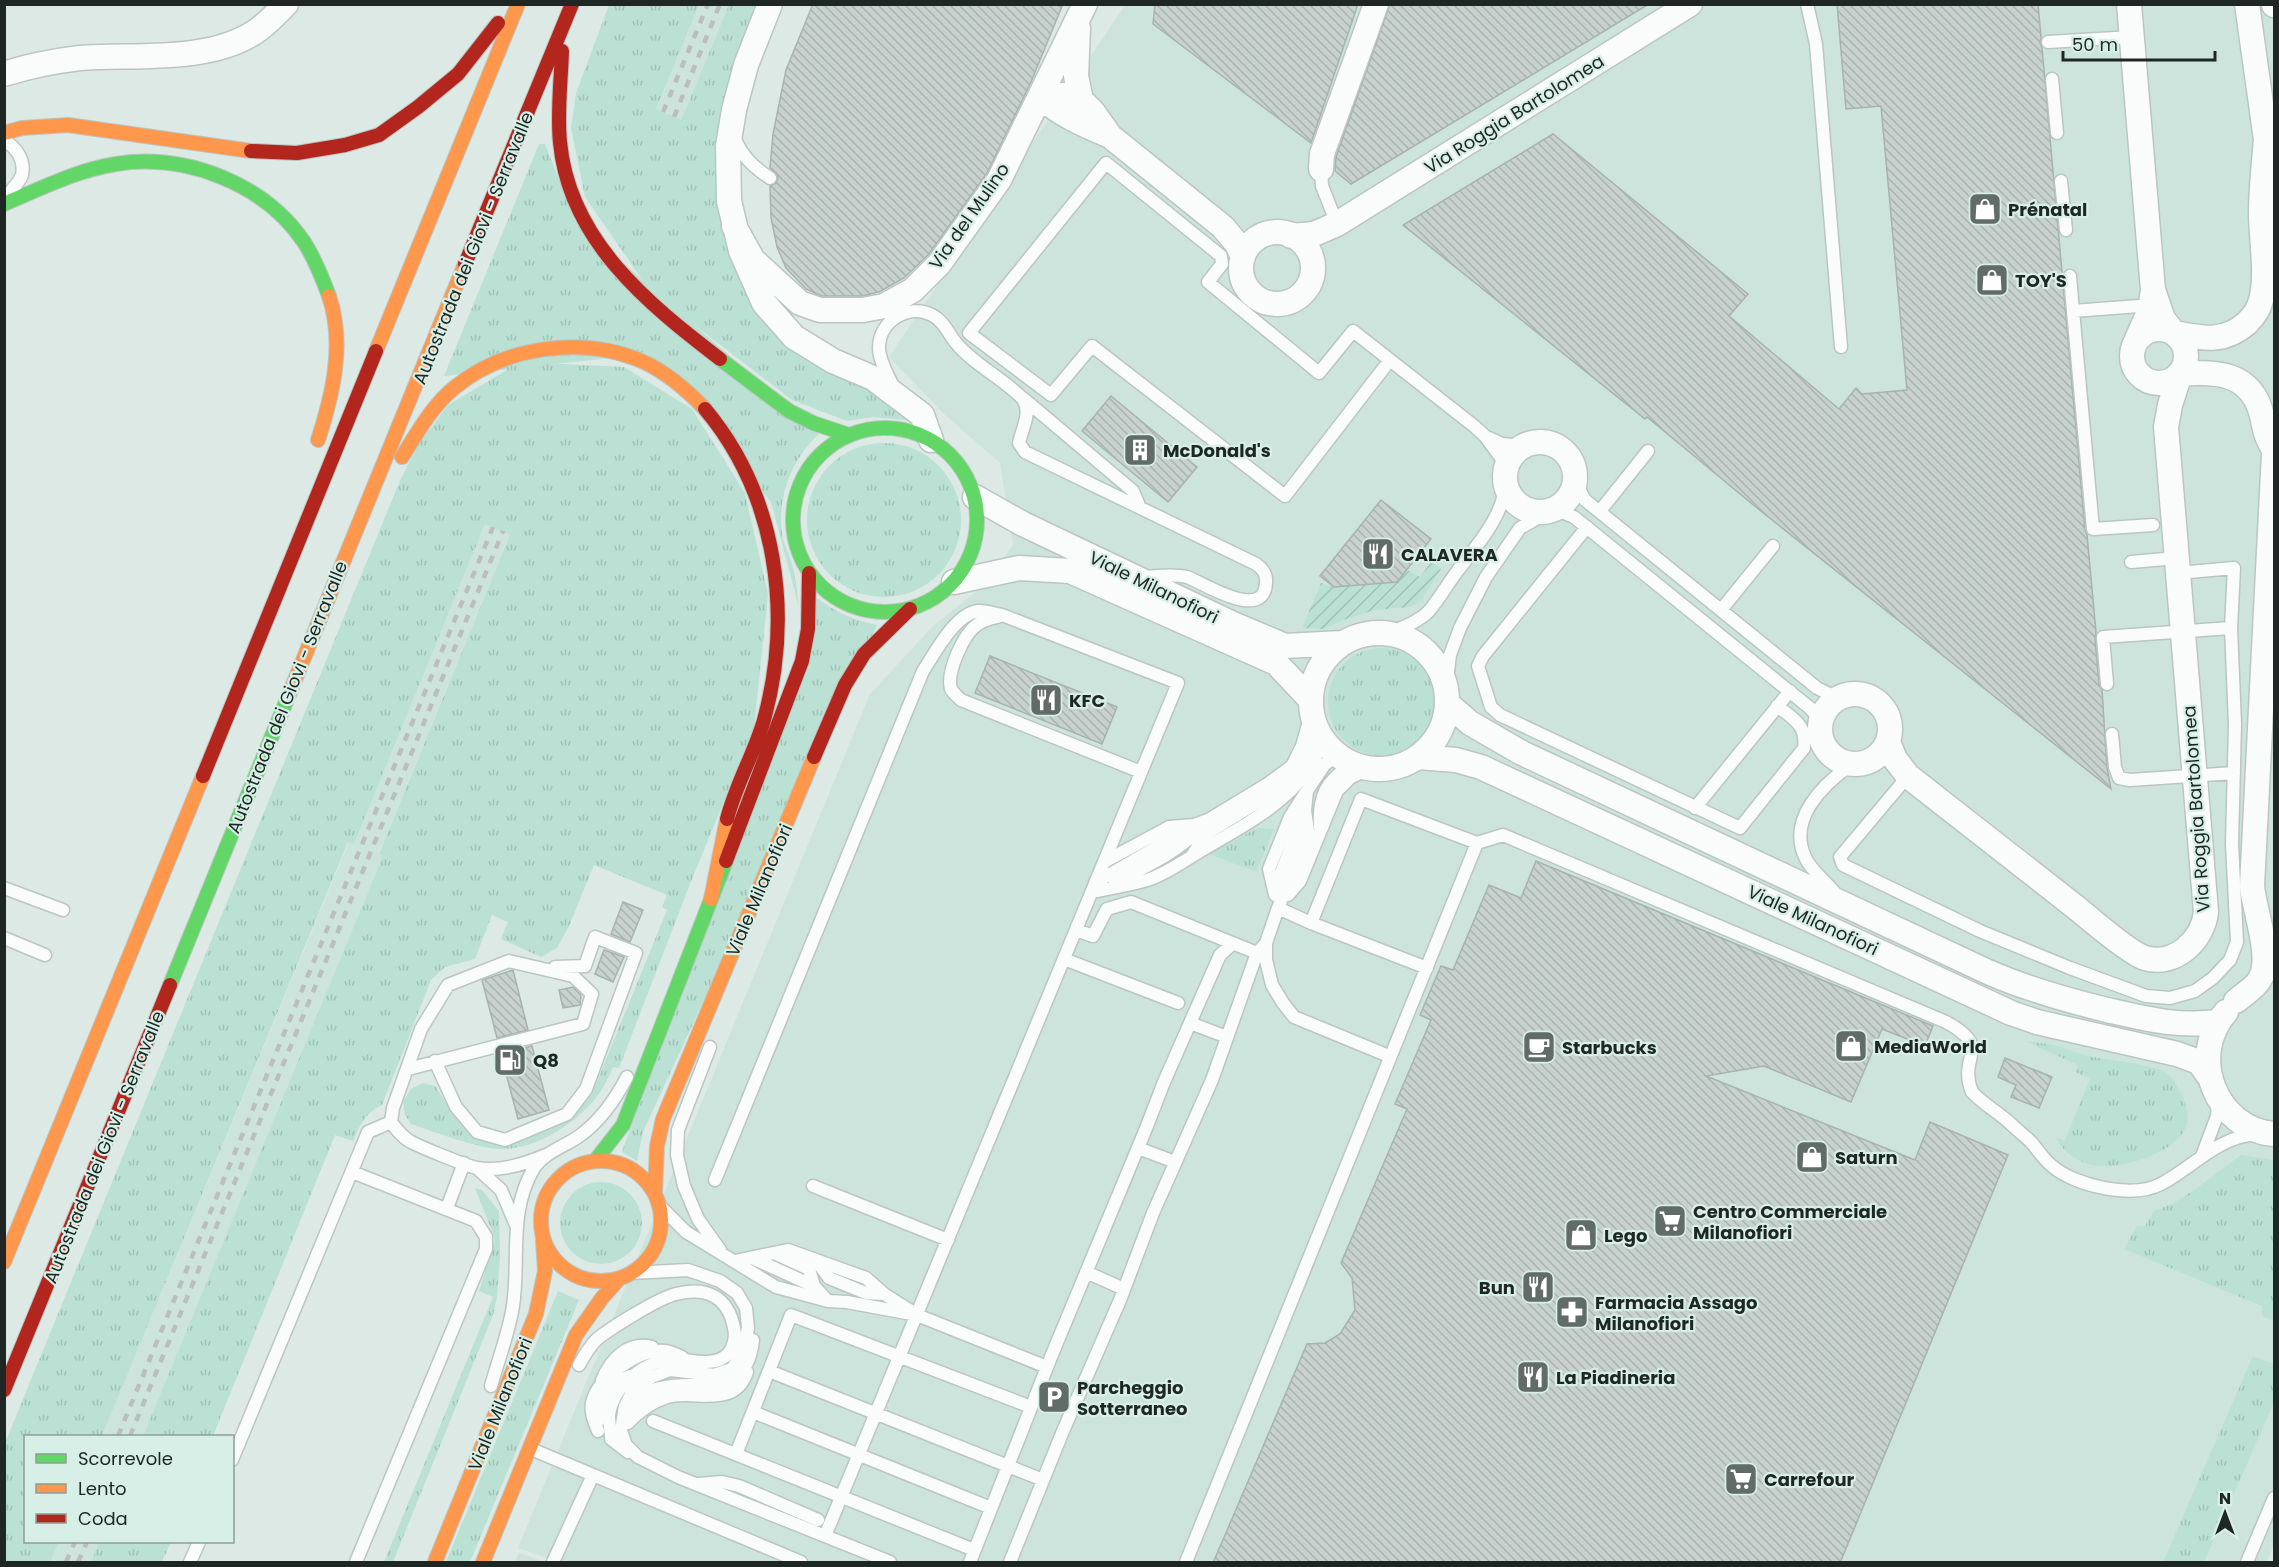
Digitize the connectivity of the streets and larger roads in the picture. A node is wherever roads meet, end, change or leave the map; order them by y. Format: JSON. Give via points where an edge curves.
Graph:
{"nodes":[{"id":1,"x":286,"y":4,"type":"edge"},
{"id":2,"x":511,"y":4,"type":"edge"},
{"id":3,"x":518,"y":4,"type":"edge"},
{"id":4,"x":572,"y":4,"type":"edge"},
{"id":5,"x":770,"y":4,"type":"edge"},
{"id":6,"x":1376,"y":4,"type":"edge"},
{"id":7,"x":1690,"y":4,"type":"edge"},
{"id":8,"x":2129,"y":4,"type":"edge"},
{"id":9,"x":2247,"y":4,"type":"edge"},
{"id":10,"x":1082,"y":9,"type":"edge"},
{"id":11,"x":564,"y":25,"type":"junction"},
{"id":12,"x":4,"y":75,"type":"edge"},
{"id":13,"x":1040,"y":97,"type":"junction"},
{"id":14,"x":1081,"y":100,"type":"junction"},
{"id":15,"x":4,"y":133,"type":"edge"},
{"id":16,"x":1110,"y":136,"type":"junction"},
{"id":17,"x":2266,"y":140,"type":"junction"},
{"id":18,"x":1321,"y":169,"type":"road end"},
{"id":19,"x":4,"y":202,"type":"edge"},
{"id":20,"x":2274,"y":214,"type":"edge"},
{"id":21,"x":1337,"y":224,"type":"junction"},
{"id":22,"x":735,"y":226,"type":"junction"},
{"id":23,"x":1223,"y":227,"type":"junction"},
{"id":24,"x":1262,"y":236,"type":"junction"},
{"id":25,"x":1291,"y":236,"type":"junction"},
{"id":26,"x":1243,"y":257,"type":"junction"},
{"id":27,"x":1313,"y":269,"type":"junction"},
{"id":28,"x":2151,"y":300,"type":"junction"},
{"id":29,"x":2174,"y":333,"type":"junction"},
{"id":30,"x":2137,"y":339,"type":"junction"},
{"id":31,"x":2180,"y":374,"type":"junction"},
{"id":32,"x":2140,"y":376,"type":"junction"},
{"id":33,"x":2166,"y":428,"type":"junction"},
{"id":34,"x":849,"y":435,"type":"junction"},
{"id":35,"x":932,"y":440,"type":"junction"},
{"id":36,"x":314,"y":452,"type":"dead end"},
{"id":37,"x":2274,"y":452,"type":"edge"},
{"id":38,"x":975,"y":497,"type":"junction"},
{"id":39,"x":1550,"y":511,"type":"joint"},
{"id":40,"x":355,"y":532,"type":"junction"},
{"id":41,"x":809,"y":573,"type":"junction"},
{"id":42,"x":954,"y":582,"type":"junction"},
{"id":43,"x":910,"y":609,"type":"junction"},
{"id":44,"x":1342,"y":643,"type":"junction"},
{"id":45,"x":222,"y":692,"type":"dead end"},
{"id":46,"x":1447,"y":695,"type":"junction"},
{"id":47,"x":1332,"y":737,"type":"junction"},
{"id":48,"x":1888,"y":742,"type":"junction"},
{"id":49,"x":1419,"y":757,"type":"junction"},
{"id":50,"x":1858,"y":764,"type":"junction"},
{"id":51,"x":1908,"y":776,"type":"junction"},
{"id":52,"x":170,"y":859,"type":"junction"},
{"id":53,"x":711,"y":899,"type":"junction"},
{"id":54,"x":2274,"y":987,"type":"edge"},
{"id":55,"x":2236,"y":1001,"type":"junction"},
{"id":56,"x":2218,"y":1022,"type":"junction"},
{"id":57,"x":2208,"y":1075,"type":"junction"},
{"id":58,"x":2269,"y":1134,"type":"edge"},
{"id":59,"x":595,"y":1161,"type":"junction"},
{"id":60,"x":657,"y":1199,"type":"junction"},
{"id":61,"x":543,"y":1240,"type":"junction"},
{"id":62,"x":4,"y":1262,"type":"edge"},
{"id":63,"x":626,"y":1276,"type":"junction"},
{"id":64,"x":4,"y":1390,"type":"edge"},
{"id":65,"x":435,"y":1563,"type":"edge"},
{"id":66,"x":483,"y":1563,"type":"edge"}],
"edges":[{"from":1,"to":12,"type":"street","via":[[254,33],[227,44],[153,57],[45,63]]},
{"from":2,"to":15,"type":"main road","via":[[458,74],[379,135],[345,145],[297,153],[252,151],[68,125]]},
{"from":3,"to":52,"type":"main road"},
{"from":4,"to":11,"type":"main road","name":"Autostrada dei Giovi - Serravalle"},
{"from":5,"to":22,"type":"street","via":[[746,65],[730,127],[728,179]]},
{"from":6,"to":18,"type":"street","via":[[1322,154]]},
{"from":7,"to":21,"type":"street","name":"Via Roggia Bartolomea"},
{"from":8,"to":28,"type":"street"},
{"from":9,"to":17,"type":"street"},
{"from":10,"to":13,"type":"street","name":"Via del Mulino"},
{"from":10,"to":14,"type":"street","via":[[1076,49]]},
{"from":11,"to":34,"type":"main road","via":[[562,154],[572,192],[591,235],[626,281],[681,329],[778,404],[804,419]]},
{"from":11,"to":40,"type":"main road","name":"Autostrada dei Giovi - Serravalle"},
{"from":13,"to":14,"type":"street","via":[[1064,95]]},
{"from":13,"to":16,"type":"street","via":[[1073,121]]},
{"from":13,"to":22,"type":"street","name":"Via del Mulino","via":[[999,180],[939,264],[913,290],[884,306],[820,310],[800,303],[753,260]]},
{"from":14,"to":16,"type":"street"},
{"from":16,"to":23,"type":"street"},
{"from":17,"to":20,"type":"street"},
{"from":17,"to":29,"type":"street","via":[[2261,301],[2253,317],[2236,332],[2218,338]]},
{"from":19,"to":36,"type":"main road","via":[[92,168],[144,161],[209,171],[266,203],[292,227],[312,255],[334,312],[338,345],[336,379]]},
{"from":21,"to":25,"type":"street","name":"Via Roggia Bartolomea","via":[[1314,234]]},
{"from":21,"to":27,"type":"street","name":"Via Roggia Bartolomea","via":[[1322,242]]},
{"from":22,"to":35,"type":"street","via":[[741,251],[764,303],[795,337],[833,361],[873,378],[897,396],[922,415]]},
{"from":23,"to":24,"type":"street"},
{"from":23,"to":26,"type":"street"},
{"from":24,"to":25,"type":"street"},
{"from":24,"to":26,"type":"street","via":[[1247,248]]},
{"from":25,"to":27,"type":"street","via":[[1307,249]]},
{"from":26,"to":27,"type":"street","via":[[1246,288],[1273,304],[1301,295],[1311,281]]},
{"from":28,"to":29,"type":"street"},
{"from":28,"to":30,"type":"street"},
{"from":29,"to":30,"type":"street","via":[[2154,329]]},
{"from":29,"to":31,"type":"street","via":[[2185,347]]},
{"from":30,"to":32,"type":"street","via":[[2131,358]]},
{"from":31,"to":32,"type":"street","via":[[2156,384]]},
{"from":31,"to":33,"type":"street","name":"Via Roggia Bartolomea"},
{"from":31,"to":37,"type":"street","via":[[2227,375],[2245,386],[2262,414],[2264,432]]},
{"from":32,"to":33,"type":"street","name":"Via Roggia Bartolomea","via":[[2157,403]]},
{"from":33,"to":51,"type":"street","name":"Via Roggia Bartolomea","via":[[2206,912],[2205,923],[2189,947],[2158,960],[2142,957]]},
{"from":34,"to":35,"type":"main road","name":"Viale Milanofiori","via":[[889,428],[904,429]]},
{"from":34,"to":41,"type":"main road","name":"Viale Milanofiori","via":[[812,463],[795,499],[792,523],[796,548]]},
{"from":35,"to":38,"type":"main road","name":"Viale Milanofiori","via":[[958,463]]},
{"from":37,"to":55,"type":"street","via":[[2252,886],[2264,968],[2260,980]]},
{"from":38,"to":42,"type":"main road","name":"Viale Milanofiori","via":[[975,542]]},
{"from":38,"to":44,"type":"street","name":"Viale Milanofiori","via":[[1133,577],[1285,646]]},
{"from":39,"to":39,"type":"street","via":[[1528,510],[1510,495],[1507,475],[1517,451],[1535,442],[1555,445],[1570,459],[1575,478],[1568,499]]},
{"from":40,"to":53,"type":"main road","via":[[434,410],[478,370],[505,358],[553,348],[619,354],[669,377],[698,401],[721,426],[742,459],[759,498],[776,580],[777,656],[763,724],[736,790]]},
{"from":40,"to":64,"type":"main road","name":"Autostrada dei Giovi - Serravalle"},
{"from":41,"to":43,"type":"main road","name":"Viale Milanofiori","via":[[837,600],[853,607],[871,612]]},
{"from":41,"to":53,"type":"main road","name":"Viale Milanofiori","via":[[808,629],[802,661]]},
{"from":42,"to":43,"type":"main road","name":"Viale Milanofiori","via":[[943,593]]},
{"from":42,"to":47,"type":"street","name":"Viale Milanofiori","via":[[1019,568],[1070,571],[1276,663]]},
{"from":43,"to":60,"type":"main road","name":"Viale Milanofiori","via":[[864,654],[845,685],[663,1119],[655,1160]]},
{"from":44,"to":46,"type":"street","name":"Viale Milanofiori","via":[[1364,634],[1405,637],[1432,657],[1441,671]]},
{"from":44,"to":47,"type":"street","name":"Viale Milanofiori","via":[[1326,658],[1315,678]]},
{"from":45,"to":52,"type":"main road"},
{"from":46,"to":49,"type":"street","via":[[1443,724],[1434,742]]},
{"from":46,"to":56,"type":"street","name":"Viale Milanofiori","via":[[1470,723],[1522,753],[1988,972],[2054,998],[2146,1019],[2181,1025]]},
{"from":47,"to":49,"type":"street","name":"Viale Milanofiori","via":[[1386,768]]},
{"from":48,"to":50,"type":"street","via":[[1883,752]]},
{"from":48,"to":50,"type":"street","via":[[1889,718],[1875,700],[1852,694],[1833,702],[1820,730],[1822,740],[1833,757]]},
{"from":48,"to":51,"type":"street","name":"Via Roggia Bartolomea"},
{"from":49,"to":57,"type":"street","name":"Viale Milanofiori","via":[[1481,767],[2011,1013],[2177,1054],[2199,1062]]},
{"from":50,"to":51,"type":"street","name":"Via Roggia Bartolomea","via":[[1889,768]]},
{"from":52,"to":62,"type":"main road"},
{"from":53,"to":59,"type":"main road","name":"Viale Milanofiori","via":[[623,1125]]},
{"from":54,"to":55,"type":"street"},
{"from":55,"to":56,"type":"street"},
{"from":56,"to":57,"type":"street","via":[[2208,1047]]},
{"from":57,"to":58,"type":"street","via":[[2218,1101],[2237,1121]]},
{"from":59,"to":60,"type":"main road","via":[[619,1163],[640,1174]]},
{"from":59,"to":61,"type":"main road","via":[[574,1167],[556,1179],[545,1198],[540,1219]]},
{"from":60,"to":63,"type":"main road","via":[[662,1225],[657,1244],[647,1261]]},
{"from":61,"to":63,"type":"main road","via":[[552,1257],[582,1279],[600,1282]]},
{"from":61,"to":65,"type":"main road","name":"Viale Milanofiori","via":[[545,1271],[536,1314]]},
{"from":63,"to":66,"type":"main road","via":[[595,1307],[576,1335]]}]}
